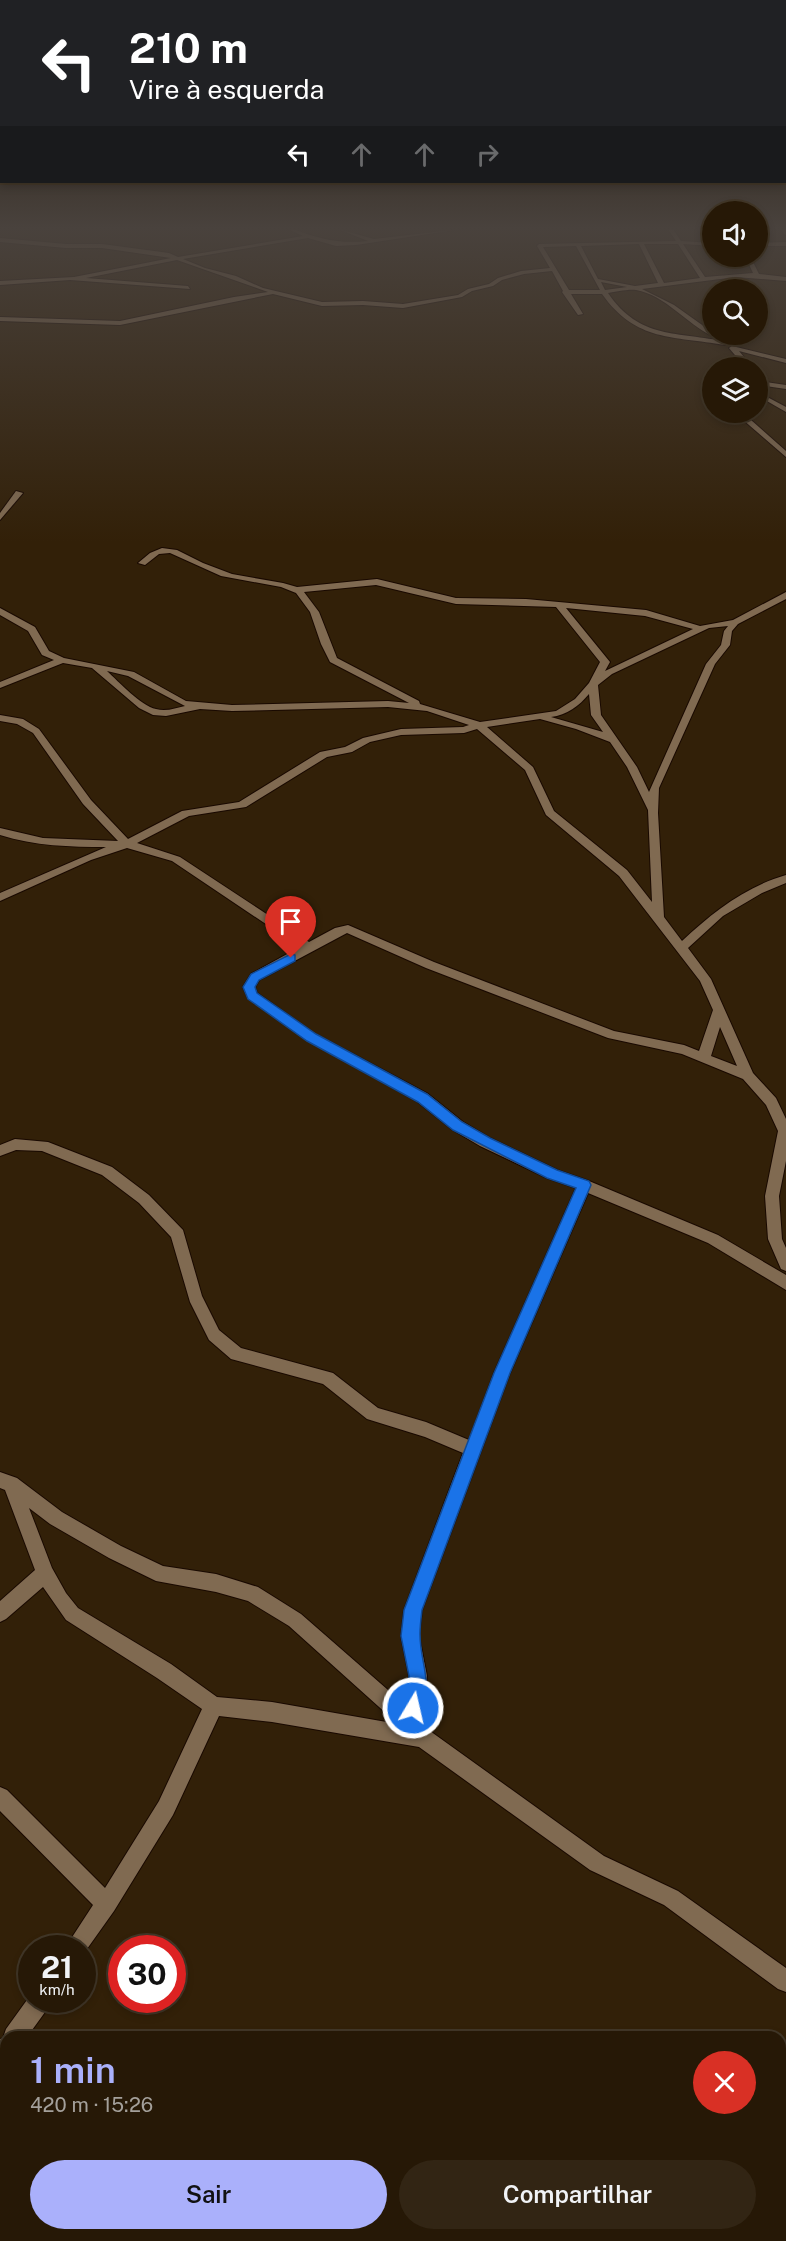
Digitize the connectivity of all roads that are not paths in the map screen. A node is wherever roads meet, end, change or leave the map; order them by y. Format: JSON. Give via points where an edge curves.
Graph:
{"nodes":[{"id":1,"x":674,"y":334,"type":"edge"},
{"id":2,"x":702,"y":339,"type":"edge"},
{"id":3,"x":728,"y":345,"type":"edge"},
{"id":4,"x":732,"y":348,"type":"junction"},
{"id":5,"x":742,"y":357,"type":"edge"},
{"id":6,"x":786,"y":361,"type":"edge"},
{"id":7,"x":768,"y":384,"type":"edge"},
{"id":8,"x":786,"y":387,"type":"edge"},
{"id":9,"x":768,"y":400,"type":"edge"},
{"id":10,"x":786,"y":410,"type":"edge"},
{"id":11,"x":747,"y":423,"type":"edge"},
{"id":12,"x":786,"y":455,"type":"edge"},
{"id":13,"x":19,"y":493,"type":"dead end"},
{"id":14,"x":0,"y":518,"type":"edge"},
{"id":15,"x":142,"y":563,"type":"dead end"},
{"id":16,"x":296,"y":590,"type":"junction"},
{"id":17,"x":786,"y":595,"type":"edge"},
{"id":18,"x":560,"y":605,"type":"junction"},
{"id":19,"x":0,"y":611,"type":"edge"},
{"id":20,"x":735,"y":622,"type":"junction"},
{"id":21,"x":703,"y":629,"type":"junction"},
{"id":22,"x":62,"y":660,"type":"junction"},
{"id":23,"x":95,"y":666,"type":"junction"},
{"id":24,"x":593,"y":684,"type":"junction"},
{"id":25,"x":0,"y":685,"type":"edge"},
{"id":26,"x":200,"y":706,"type":"junction"},
{"id":27,"x":428,"y":708,"type":"junction"},
{"id":28,"x":0,"y":718,"type":"edge"},
{"id":29,"x":534,"y":718,"type":"junction"},
{"id":30,"x":479,"y":725,"type":"junction"},
{"id":31,"x":613,"y":741,"type":"junction"},
{"id":32,"x":653,"y":813,"type":"junction"},
{"id":33,"x":0,"y":831,"type":"edge"},
{"id":34,"x":127,"y":844,"type":"junction"},
{"id":35,"x":786,"y":879,"type":"edge"},
{"id":36,"x":0,"y":897,"type":"edge"},
{"id":37,"x":658,"y":917,"type":"junction"},
{"id":38,"x":682,"y":947,"type":"junction"},
{"id":39,"x":309,"y":948,"type":"junction"},
{"id":40,"x":719,"y":1010,"type":"junction"},
{"id":41,"x":704,"y":1059,"type":"junction"},
{"id":42,"x":748,"y":1076,"type":"junction"},
{"id":43,"x":785,"y":1131,"type":"edge"},
{"id":44,"x":0,"y":1151,"type":"edge"},
{"id":45,"x":584,"y":1185,"type":"junction"},
{"id":46,"x":786,"y":1265,"type":"edge"},
{"id":47,"x":786,"y":1282,"type":"edge"},
{"id":48,"x":472,"y":1449,"type":"junction"},
{"id":49,"x":6,"y":1482,"type":"edge"},
{"id":50,"x":45,"y":1573,"type":"junction"},
{"id":51,"x":0,"y":1612,"type":"edge"},
{"id":52,"x":214,"y":1706,"type":"junction"},
{"id":53,"x":417,"y":1731,"type":"junction"},
{"id":54,"x":0,"y":1797,"type":"edge"},
{"id":55,"x":108,"y":1904,"type":"junction"},
{"id":56,"x":85,"y":1935,"type":"edge"},
{"id":57,"x":786,"y":1981,"type":"edge"},
{"id":58,"x":31,"y":2013,"type":"edge"},
{"id":59,"x":18,"y":2031,"type":"edge"}],
"edges":[{"from":1,"to":2,"type":"street"},
{"from":3,"to":4,"type":"street"},
{"from":4,"to":5,"type":"street"},
{"from":4,"to":6,"type":"street"},
{"from":7,"to":8,"type":"street"},
{"from":9,"to":10,"type":"street"},
{"from":11,"to":12,"type":"street"},
{"from":13,"to":14,"type":"street"},
{"from":15,"to":16,"type":"street","via":[[156,552],[173,551],[240,579]]},
{"from":16,"to":18,"type":"street","via":[[377,582],[456,601]]},
{"from":16,"to":27,"type":"street","via":[[304,595],[319,618],[333,660]]},
{"from":17,"to":20,"type":"street"},
{"from":18,"to":21,"type":"street","via":[[646,612]]},
{"from":18,"to":24,"type":"street","via":[[605,662]]},
{"from":19,"to":22,"type":"street","via":[[32,629],[45,653]]},
{"from":20,"to":21,"type":"street"},
{"from":20,"to":32,"type":"street","via":[[711,664],[654,788]]},
{"from":21,"to":24,"type":"street","via":[[638,657]]},
{"from":22,"to":23,"type":"street"},
{"from":22,"to":25,"type":"street"},
{"from":23,"to":26,"type":"street","via":[[131,674],[183,703]]},
{"from":23,"to":26,"type":"street","via":[[153,712]]},
{"from":24,"to":29,"type":"street","via":[[578,701],[559,713]]},
{"from":24,"to":31,"type":"street","via":[[596,715]]},
{"from":26,"to":27,"type":"street","via":[[381,704]]},
{"from":27,"to":30,"type":"street"},
{"from":28,"to":34,"type":"street","via":[[20,721],[36,731],[87,802]]},
{"from":29,"to":30,"type":"street"},
{"from":29,"to":31,"type":"street","via":[[565,721]]},
{"from":30,"to":34,"type":"street","via":[[442,732],[401,732],[324,754],[242,805],[186,813]]},
{"from":30,"to":37,"type":"street","via":[[530,769],[550,813],[623,873]]},
{"from":31,"to":32,"type":"street","via":[[632,767]]},
{"from":32,"to":37,"type":"street"},
{"from":33,"to":34,"type":"street","via":[[17,837],[76,844]]},
{"from":34,"to":36,"type":"street"},
{"from":34,"to":39,"type":"street","via":[[176,859]]},
{"from":35,"to":38,"type":"street","via":[[719,913]]},
{"from":37,"to":38,"type":"street"},
{"from":38,"to":40,"type":"street","via":[[705,979]]},
{"from":39,"to":41,"type":"street","via":[[348,929],[612,1035],[684,1050]]},
{"from":39,"to":45,"type":"street","via":[[255,977],[249,987],[252,995],[311,1037],[423,1098],[485,1142]]},
{"from":40,"to":41,"type":"street"},
{"from":40,"to":42,"type":"street"},
{"from":41,"to":42,"type":"street"},
{"from":42,"to":43,"type":"street","via":[[771,1102]]},
{"from":43,"to":46,"type":"street","via":[[772,1196],[775,1239]]},
{"from":44,"to":48,"type":"street","via":[[15,1144],[43,1146],[107,1171],[144,1199],[178,1234],[200,1306],[214,1335],[237,1354],[327,1378],[373,1414]]},
{"from":45,"to":47,"type":"street","via":[[713,1239]]},
{"from":45,"to":48,"type":"street"},
{"from":48,"to":53,"type":"street","via":[[413,1610],[410,1636],[418,1676]]},
{"from":49,"to":50,"type":"street"},
{"from":49,"to":53,"type":"street","via":[[56,1518],[162,1575],[252,1593],[296,1620]]},
{"from":50,"to":51,"type":"street"},
{"from":50,"to":52,"type":"street","via":[[72,1614]]},
{"from":52,"to":53,"type":"street"},
{"from":52,"to":55,"type":"street","via":[[166,1808]]},
{"from":53,"to":57,"type":"street","via":[[597,1863],[671,1898]]},
{"from":54,"to":55,"type":"street"},
{"from":55,"to":56,"type":"street"},
{"from":58,"to":59,"type":"street"}]}
